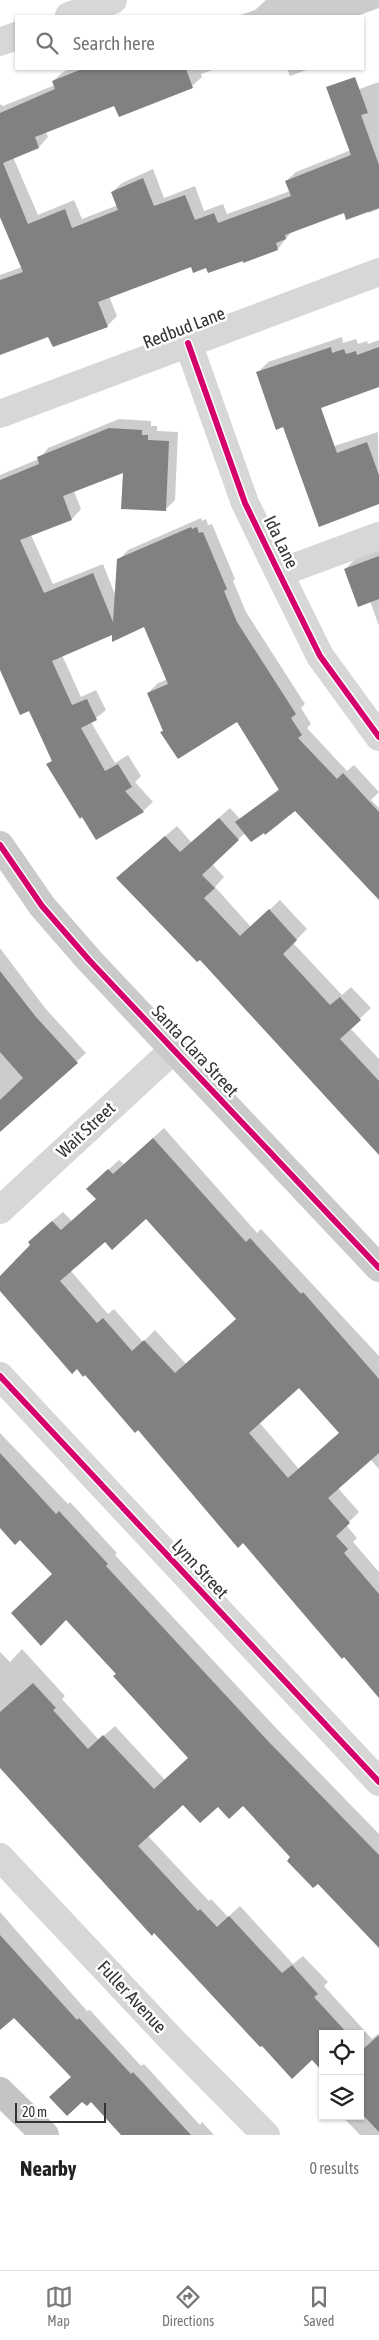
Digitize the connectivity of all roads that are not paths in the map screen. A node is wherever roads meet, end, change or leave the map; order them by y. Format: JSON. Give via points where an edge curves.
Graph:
{"nodes":[{"id":1,"x":113,"y":0,"type":"edge"},
{"id":2,"x":72,"y":15,"type":"edge"},
{"id":3,"x":15,"y":36,"type":"edge"},
{"id":4,"x":0,"y":42,"type":"edge"},
{"id":5,"x":379,"y":272,"type":"edge"},
{"id":6,"x":188,"y":343,"type":"junction"},
{"id":7,"x":0,"y":414,"type":"edge"},
{"id":8,"x":379,"y":536,"type":"edge"},
{"id":9,"x":280,"y":573,"type":"junction"},
{"id":10,"x":379,"y":737,"type":"edge"},
{"id":11,"x":0,"y":845,"type":"edge"},
{"id":12,"x":173,"y":1050,"type":"junction"},
{"id":13,"x":0,"y":1210,"type":"edge"},
{"id":14,"x":379,"y":1268,"type":"edge"},
{"id":15,"x":0,"y":1376,"type":"edge"},
{"id":16,"x":379,"y":1782,"type":"edge"},
{"id":17,"x":0,"y":1857,"type":"edge"},
{"id":18,"x":0,"y":2091,"type":"edge"},
{"id":19,"x":45,"y":2135,"type":"edge"},
{"id":20,"x":266,"y":2135,"type":"edge"}],
"edges":[{"from":1,"to":2,"type":"street"},
{"from":3,"to":4,"type":"street"},
{"from":5,"to":6,"type":"street","name":"Redbud Lane"},
{"from":6,"to":7,"type":"street","name":"Redbud Lane"},
{"from":6,"to":9,"type":"street","name":"Ida Lane","via":[[245,503]]},
{"from":8,"to":9,"type":"street"},
{"from":9,"to":10,"type":"street","name":"Ida Lane","via":[[320,656]]},
{"from":11,"to":12,"type":"main road","name":"Santa Clara Street","via":[[42,906]]},
{"from":12,"to":13,"type":"street","name":"Wait Street"},
{"from":12,"to":14,"type":"main road","name":"Santa Clara Street"},
{"from":15,"to":16,"type":"street","name":"Lynn Street"},
{"from":17,"to":20,"type":"street","name":"Fuller Avenue"},
{"from":18,"to":19,"type":"highway"}]}
